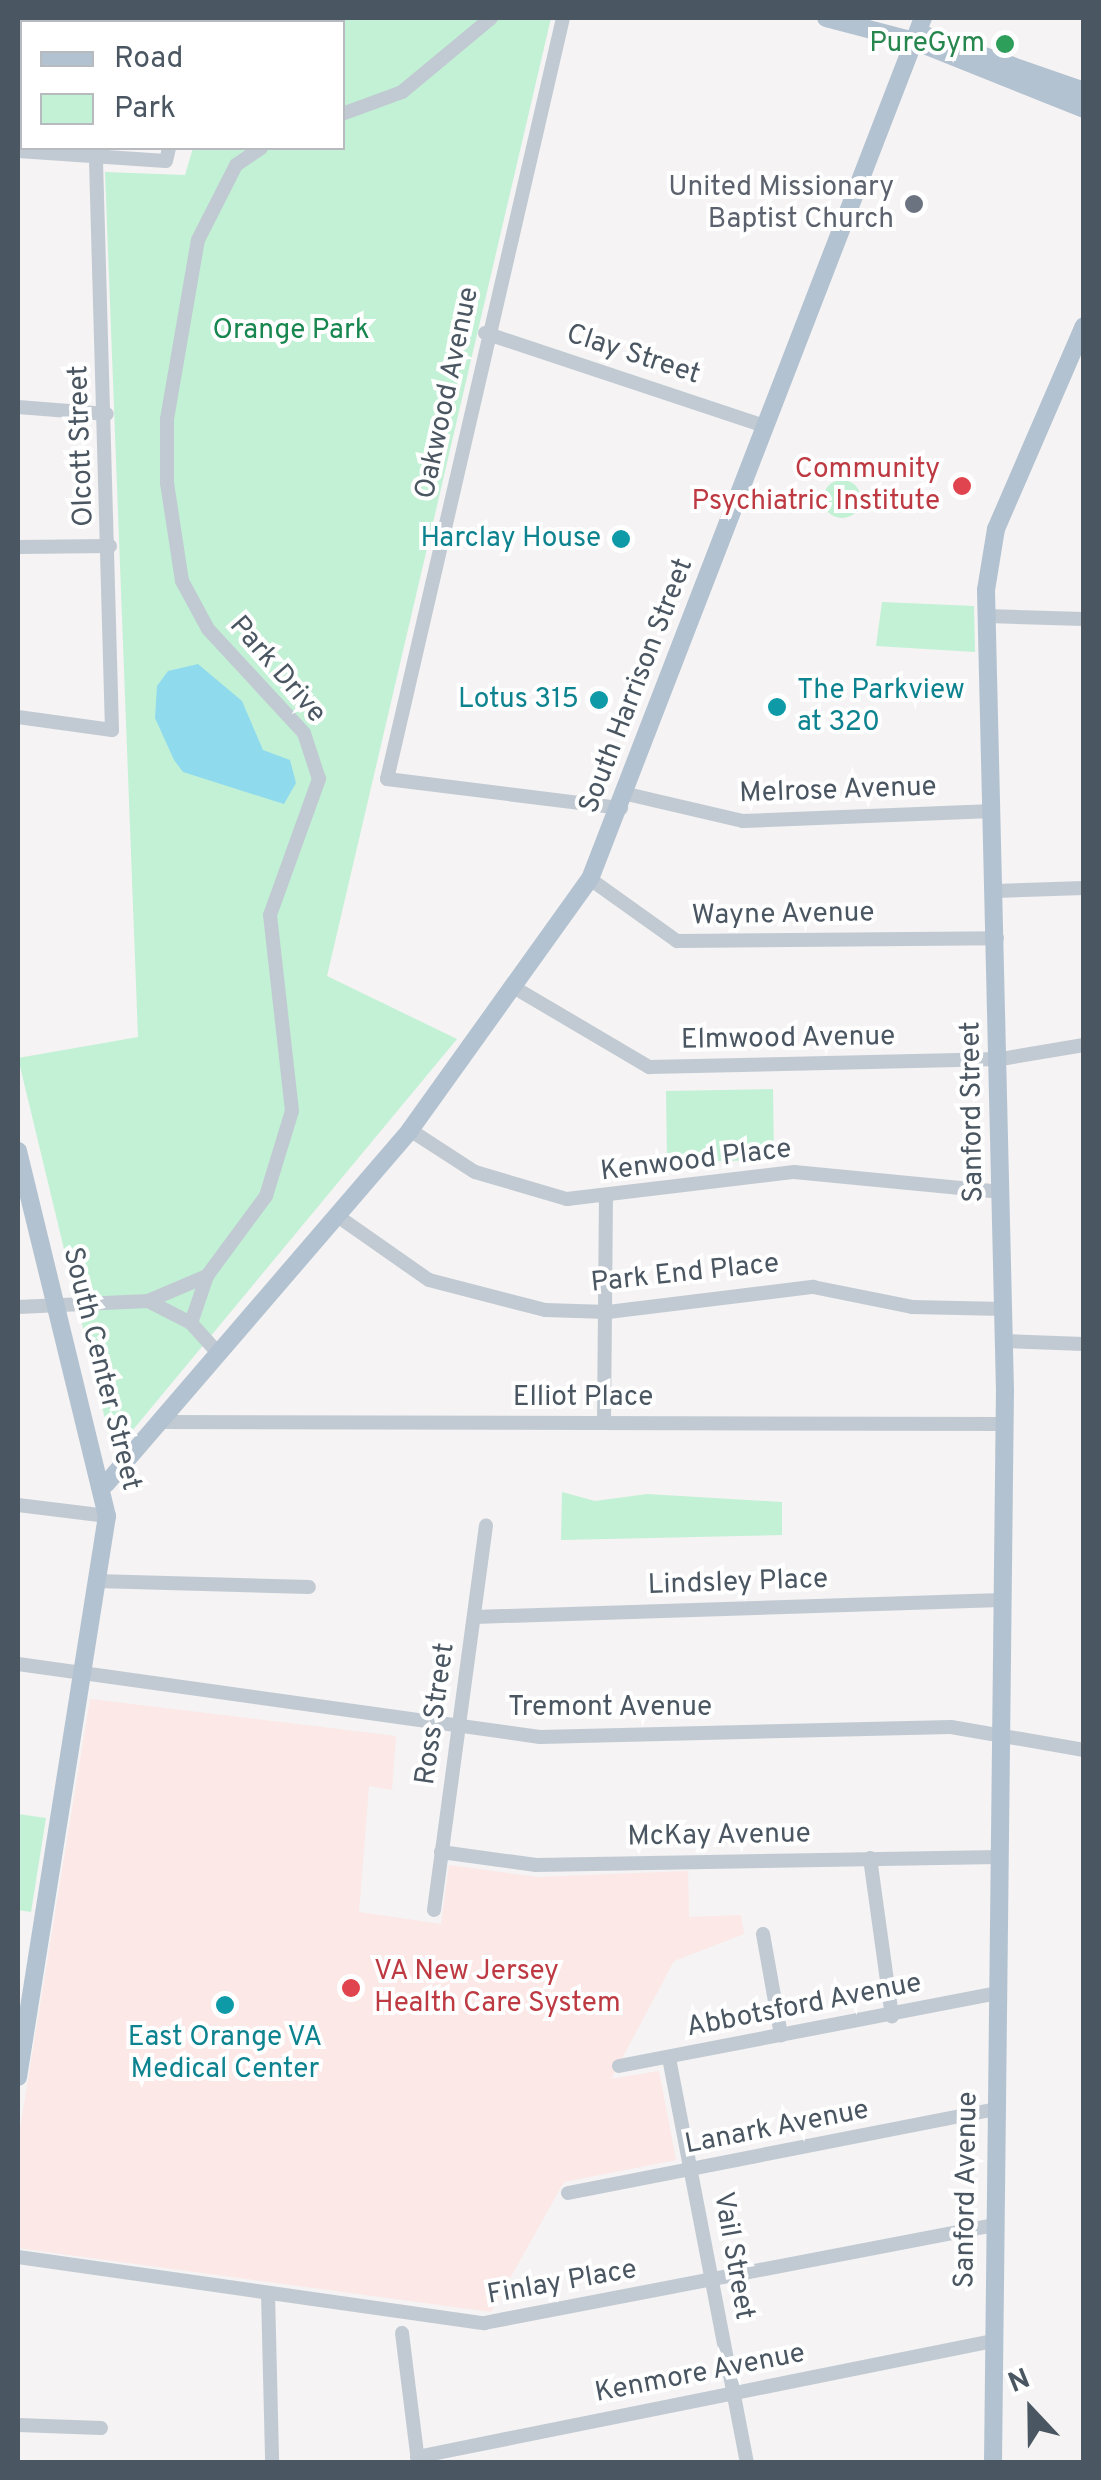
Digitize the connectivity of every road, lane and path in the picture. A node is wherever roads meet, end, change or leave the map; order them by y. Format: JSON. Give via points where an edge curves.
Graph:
{"nodes":[{"id":1,"x":492,"y":18,"type":"edge"},
{"id":2,"x":563,"y":18,"type":"edge"},
{"id":3,"x":826,"y":18,"type":"edge"},
{"id":4,"x":922,"y":18,"type":"edge"},
{"id":5,"x":914,"y":40,"type":"junction"},
{"id":6,"x":1084,"y":92,"type":"edge"},
{"id":7,"x":1084,"y":109,"type":"edge"},
{"id":8,"x":345,"y":113,"type":"edge"},
{"id":9,"x":18,"y":150,"type":"edge"},
{"id":10,"x":241,"y":150,"type":"edge"},
{"id":11,"x":259,"y":150,"type":"edge"},
{"id":12,"x":168,"y":154,"type":"edge"},
{"id":13,"x":96,"y":161,"type":"junction"},
{"id":14,"x":236,"y":165,"type":"junction"},
{"id":15,"x":1084,"y":326,"type":"edge"},
{"id":16,"x":485,"y":333,"type":"junction"},
{"id":17,"x":18,"y":407,"type":"edge"},
{"id":18,"x":107,"y":414,"type":"junction"},
{"id":19,"x":765,"y":426,"type":"junction"},
{"id":20,"x":110,"y":546,"type":"junction"},
{"id":21,"x":18,"y":547,"type":"edge"},
{"id":22,"x":987,"y":616,"type":"junction"},
{"id":23,"x":1084,"y":619,"type":"edge"},
{"id":24,"x":18,"y":717,"type":"edge"},
{"id":25,"x":387,"y":779,"type":"joint"},
{"id":26,"x":624,"y":801,"type":"junction"},
{"id":27,"x":994,"y":811,"type":"junction"},
{"id":28,"x":590,"y":878,"type":"junction"},
{"id":29,"x":1084,"y":888,"type":"edge"},
{"id":30,"x":996,"y":891,"type":"junction"},
{"id":31,"x":997,"y":938,"type":"junction"},
{"id":32,"x":515,"y":988,"type":"junction"},
{"id":33,"x":1084,"y":1045,"type":"edge"},
{"id":34,"x":1001,"y":1059,"type":"junction"},
{"id":35,"x":410,"y":1130,"type":"junction"},
{"id":36,"x":18,"y":1151,"type":"edge"},
{"id":37,"x":1002,"y":1192,"type":"junction"},
{"id":38,"x":606,"y":1198,"type":"junction"},
{"id":39,"x":336,"y":1215,"type":"junction"},
{"id":40,"x":208,"y":1276,"type":"junction"},
{"id":41,"x":148,"y":1301,"type":"junction"},
{"id":42,"x":57,"y":1304,"type":"junction"},
{"id":43,"x":18,"y":1307,"type":"edge"},
{"id":44,"x":1004,"y":1309,"type":"junction"},
{"id":45,"x":608,"y":1312,"type":"junction"},
{"id":46,"x":191,"y":1324,"type":"junction"},
{"id":47,"x":1004,"y":1341,"type":"junction"},
{"id":48,"x":1084,"y":1344,"type":"edge"},
{"id":49,"x":218,"y":1353,"type":"junction"},
{"id":50,"x":162,"y":1422,"type":"junction"},
{"id":51,"x":604,"y":1423,"type":"junction"},
{"id":52,"x":1004,"y":1424,"type":"junction"},
{"id":53,"x":106,"y":1484,"type":"junction"},
{"id":54,"x":18,"y":1506,"type":"edge"},
{"id":55,"x":107,"y":1516,"type":"junction"},
{"id":56,"x":486,"y":1525,"type":"dead end"},
{"id":57,"x":96,"y":1581,"type":"junction"},
{"id":58,"x":309,"y":1587,"type":"dead end"},
{"id":59,"x":1002,"y":1600,"type":"junction"},
{"id":60,"x":475,"y":1617,"type":"junction"},
{"id":61,"x":18,"y":1664,"type":"edge"},
{"id":62,"x":82,"y":1676,"type":"junction"},
{"id":63,"x":460,"y":1729,"type":"junction"},
{"id":64,"x":1000,"y":1736,"type":"junction"},
{"id":65,"x":1084,"y":1750,"type":"edge"},
{"id":66,"x":441,"y":1852,"type":"junction"},
{"id":67,"x":998,"y":1856,"type":"junction"},
{"id":68,"x":870,"y":1858,"type":"junction"},
{"id":69,"x":434,"y":1910,"type":"dead end"},
{"id":70,"x":997,"y":1918,"type":"joint"},
{"id":71,"x":762,"y":1934,"type":"dead end"},
{"id":72,"x":25,"y":1986,"type":"edge"},
{"id":73,"x":997,"y":1993,"type":"junction"},
{"id":74,"x":892,"y":2016,"type":"junction"},
{"id":75,"x":781,"y":2035,"type":"junction"},
{"id":76,"x":669,"y":2058,"type":"junction"},
{"id":77,"x":620,"y":2066,"type":"dead end"},
{"id":78,"x":18,"y":2076,"type":"edge"},
{"id":79,"x":995,"y":2108,"type":"junction"},
{"id":80,"x":692,"y":2170,"type":"junction"},
{"id":81,"x":568,"y":2193,"type":"dead end"},
{"id":82,"x":994,"y":2225,"type":"junction"},
{"id":83,"x":18,"y":2257,"type":"edge"},
{"id":84,"x":712,"y":2282,"type":"junction"},
{"id":85,"x":268,"y":2293,"type":"junction"},
{"id":86,"x":402,"y":2333,"type":"dead end"},
{"id":87,"x":992,"y":2341,"type":"junction"},
{"id":88,"x":732,"y":2394,"type":"junction"},
{"id":89,"x":18,"y":2425,"type":"edge"},
{"id":90,"x":101,"y":2428,"type":"dead end"},
{"id":91,"x":418,"y":2460,"type":"edge"},
{"id":92,"x":272,"y":2462,"type":"edge"},
{"id":93,"x":747,"y":2462,"type":"edge"},
{"id":94,"x":993,"y":2462,"type":"edge"}],
"edges":[{"from":1,"to":8,"type":"street","via":[[402,92]]},
{"from":2,"to":16,"type":"street","name":"Oakwood Avenue"},
{"from":3,"to":5,"type":"main road"},
{"from":4,"to":5,"type":"main road","name":"South Harrison Street"},
{"from":5,"to":6,"type":"main road","via":[[930,36]]},
{"from":5,"to":7,"type":"main road"},
{"from":5,"to":19,"type":"main road","name":"South Harrison Street"},
{"from":9,"to":13,"type":"street"},
{"from":10,"to":14,"type":"street","name":"Park Drive"},
{"from":11,"to":14,"type":"street","name":"Park Drive"},
{"from":12,"to":13,"type":"street"},
{"from":13,"to":18,"type":"street","name":"Olcott Street"},
{"from":14,"to":40,"type":"street","name":"Park Drive","via":[[198,240],[180,326],[167,420],[172,537],[208,630],[304,733],[319,779],[270,915],[292,1111],[266,1196]]},
{"from":15,"to":22,"type":"main road","name":"Sanford Street","via":[[996,529]]},
{"from":16,"to":19,"type":"street","name":"Clay Street"},
{"from":16,"to":25,"type":"street","name":"Oakwood Avenue"},
{"from":17,"to":18,"type":"street"},
{"from":18,"to":20,"type":"street","name":"Olcott Street"},
{"from":19,"to":26,"type":"main road","name":"South Harrison Street"},
{"from":20,"to":21,"type":"street"},
{"from":20,"to":24,"type":"street","name":"Olcott Street","via":[[112,730]]},
{"from":22,"to":23,"type":"street"},
{"from":22,"to":27,"type":"main road","name":"Sanford Street"},
{"from":25,"to":26,"type":"street","name":"Melrose Avenue"},
{"from":26,"to":27,"type":"street","name":"Melrose Avenue","via":[[743,821]]},
{"from":26,"to":28,"type":"main road","name":"South Harrison Street"},
{"from":27,"to":30,"type":"main road","name":"Sanford Street"},
{"from":28,"to":31,"type":"street","name":"Wayne Avenue","via":[[678,941]]},
{"from":28,"to":32,"type":"main road","name":"South Harrison Street"},
{"from":29,"to":30,"type":"street"},
{"from":30,"to":31,"type":"main road","name":"Sanford Street"},
{"from":31,"to":34,"type":"main road","name":"Sanford Street"},
{"from":32,"to":34,"type":"street","name":"Elmwood Avenue","via":[[648,1067]]},
{"from":32,"to":35,"type":"main road","name":"South Harrison Street"},
{"from":33,"to":34,"type":"street","name":"Elmwood Avenue"},
{"from":34,"to":37,"type":"main road","name":"Sanford Street"},
{"from":35,"to":38,"type":"street","name":"Kenwood Place","via":[[523,1191]]},
{"from":35,"to":39,"type":"main road","name":"South Harrison Street"},
{"from":36,"to":42,"type":"main road","name":"South Center Street"},
{"from":37,"to":38,"type":"street","name":"Kenwood Place","via":[[794,1172]]},
{"from":37,"to":44,"type":"main road","name":"Sanford Street"},
{"from":38,"to":45,"type":"street"},
{"from":39,"to":45,"type":"street","name":"Park End Place","via":[[429,1280],[496,1302]]},
{"from":39,"to":49,"type":"main road","name":"South Harrison Street"},
{"from":40,"to":41,"type":"street"},
{"from":40,"to":46,"type":"street"},
{"from":41,"to":42,"type":"street"},
{"from":41,"to":46,"type":"street"},
{"from":42,"to":43,"type":"street"},
{"from":42,"to":53,"type":"main road","name":"South Center Street"},
{"from":44,"to":45,"type":"street","name":"Park End Place","via":[[912,1306],[813,1287]]},
{"from":44,"to":47,"type":"main road","name":"Sanford Street"},
{"from":45,"to":51,"type":"street"},
{"from":46,"to":49,"type":"street"},
{"from":47,"to":48,"type":"street"},
{"from":47,"to":52,"type":"main road","name":"Sanford Street"},
{"from":49,"to":50,"type":"main road","name":"South Harrison Street"},
{"from":50,"to":51,"type":"street","name":"Elliot Place"},
{"from":50,"to":53,"type":"main road","name":"South Harrison Street"},
{"from":51,"to":52,"type":"street","name":"Elliot Place"},
{"from":52,"to":59,"type":"main road","name":"Sanford Street"},
{"from":53,"to":55,"type":"main road","name":"South Center Street"},
{"from":54,"to":55,"type":"street"},
{"from":55,"to":57,"type":"main road","name":"South Center Street"},
{"from":56,"to":60,"type":"street","name":"Ross Street"},
{"from":57,"to":58,"type":"street"},
{"from":57,"to":62,"type":"main road","name":"South Center Street"},
{"from":59,"to":60,"type":"street","name":"Lindsley Place"},
{"from":59,"to":64,"type":"main road","name":"Sanford Street"},
{"from":60,"to":63,"type":"street","name":"Ross Street"},
{"from":61,"to":62,"type":"street","name":"Tremont Avenue"},
{"from":62,"to":63,"type":"street","name":"Tremont Avenue"},
{"from":62,"to":72,"type":"main road","name":"South Center Street"},
{"from":63,"to":64,"type":"street","name":"Tremont Avenue","via":[[540,1737],[950,1727]]},
{"from":63,"to":66,"type":"street","name":"Ross Street"},
{"from":64,"to":65,"type":"street","name":"Tremont Avenue"},
{"from":64,"to":67,"type":"main road","name":"Sanford Street"},
{"from":66,"to":68,"type":"street","name":"McKay Avenue","via":[[536,1865]]},
{"from":66,"to":69,"type":"street","name":"Ross Street"},
{"from":67,"to":68,"type":"street","name":"McKay Avenue"},
{"from":67,"to":70,"type":"main road","name":"Sanford Street"},
{"from":68,"to":74,"type":"street"},
{"from":70,"to":73,"type":"main road","name":"Sanford Avenue"},
{"from":71,"to":75,"type":"street"},
{"from":72,"to":78,"type":"main road","name":"South Center Street"},
{"from":73,"to":74,"type":"street","name":"Abbotsford Avenue"},
{"from":73,"to":79,"type":"main road","name":"Sanford Avenue"},
{"from":74,"to":75,"type":"street","name":"Abbotsford Avenue"},
{"from":75,"to":76,"type":"street","name":"Abbotsford Avenue"},
{"from":76,"to":77,"type":"street","name":"Abbotsford Avenue"},
{"from":76,"to":80,"type":"street","name":"Vail Street"},
{"from":79,"to":80,"type":"street","name":"Lanark Avenue"},
{"from":79,"to":82,"type":"main road","name":"Sanford Avenue"},
{"from":80,"to":81,"type":"street","name":"Lanark Avenue"},
{"from":80,"to":84,"type":"street","name":"Vail Street"},
{"from":82,"to":84,"type":"street","name":"Finlay Place"},
{"from":82,"to":87,"type":"main road","name":"Sanford Avenue"},
{"from":83,"to":85,"type":"street","name":"Finlay Place"},
{"from":84,"to":85,"type":"street","name":"Finlay Place","via":[[484,2324]]},
{"from":84,"to":88,"type":"street","name":"Vail Street"},
{"from":85,"to":92,"type":"street"},
{"from":86,"to":91,"type":"street"},
{"from":87,"to":88,"type":"street","name":"Kenmore Avenue"},
{"from":87,"to":94,"type":"main road","name":"Sanford Avenue"},
{"from":88,"to":91,"type":"street","name":"Kenmore Avenue"},
{"from":88,"to":93,"type":"street","name":"Vail Street"},
{"from":89,"to":90,"type":"street"}]}
